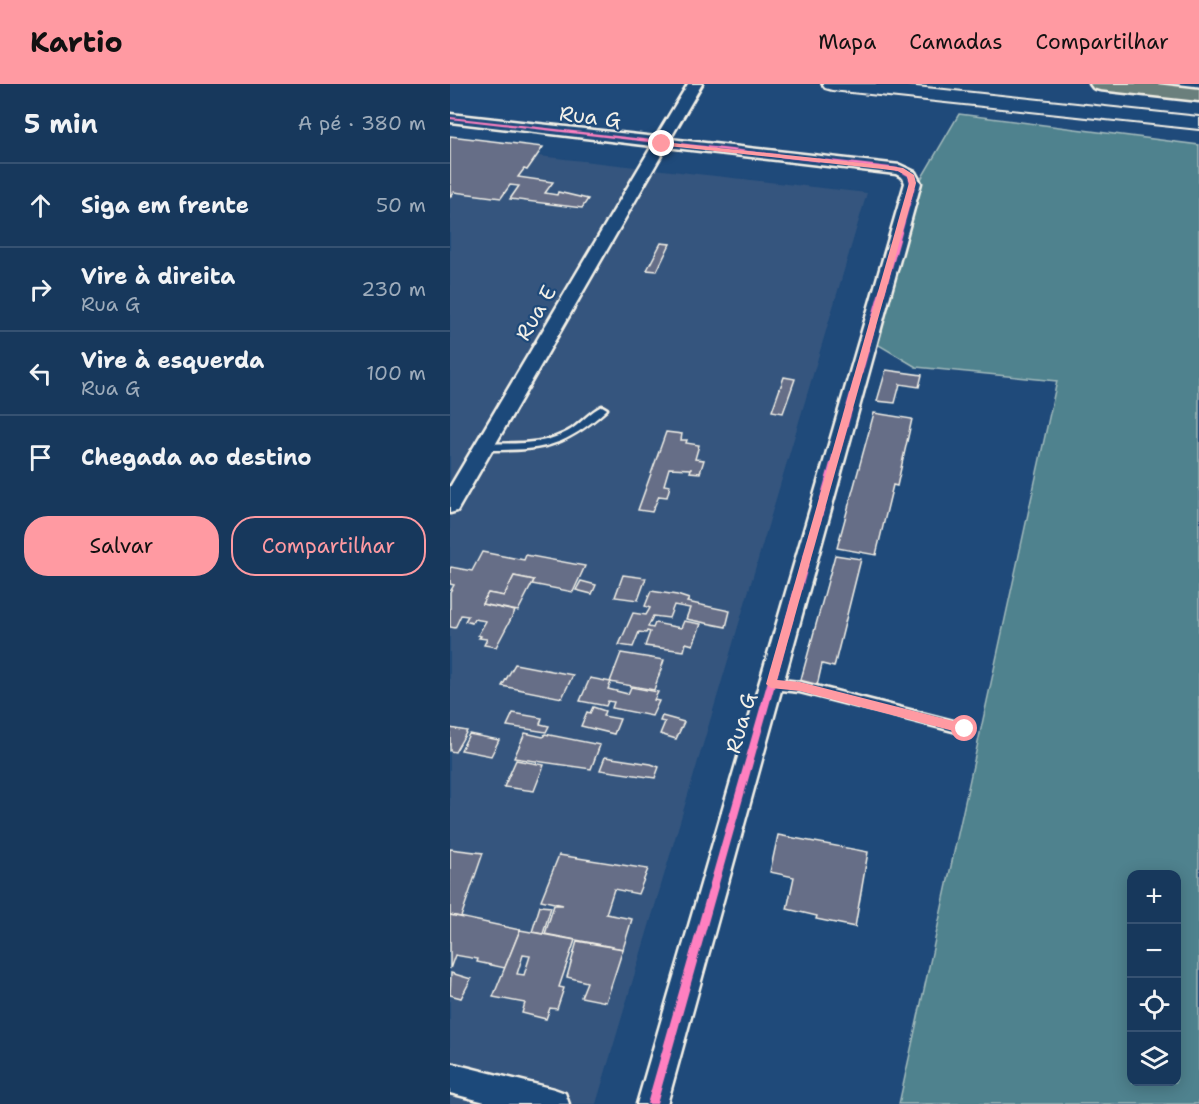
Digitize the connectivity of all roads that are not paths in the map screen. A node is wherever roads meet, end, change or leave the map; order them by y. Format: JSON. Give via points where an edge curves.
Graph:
{"nodes":[{"id":1,"x":695,"y":84,"type":"edge"},
{"id":2,"x":832,"y":84,"type":"edge"},
{"id":3,"x":1100,"y":84,"type":"edge"},
{"id":4,"x":1199,"y":95,"type":"edge"},
{"id":5,"x":450,"y":118,"type":"edge"},
{"id":6,"x":1199,"y":123,"type":"edge"},
{"id":7,"x":662,"y":144,"type":"junction"},
{"id":8,"x":602,"y":409,"type":"dead end"},
{"id":9,"x":484,"y":447,"type":"junction"},
{"id":10,"x":450,"y":505,"type":"edge"},
{"id":11,"x":771,"y":684,"type":"junction"},
{"id":12,"x":965,"y":729,"type":"dead end"},
{"id":13,"x":450,"y":1078,"type":"edge"},
{"id":14,"x":554,"y":1104,"type":"edge"},
{"id":15,"x":652,"y":1104,"type":"edge"}],
"edges":[{"from":1,"to":7,"type":"street","name":"Rua E"},
{"from":2,"to":6,"type":"main road"},
{"from":3,"to":4,"type":"highway"},
{"from":5,"to":7,"type":"street","name":"Rua G"},
{"from":7,"to":9,"type":"street","name":"Rua E"},
{"from":7,"to":11,"type":"street","name":"Rua G","via":[[900,170],[910,175],[913,183]]},
{"from":8,"to":9,"type":"lane","via":[[579,431],[543,446]]},
{"from":9,"to":10,"type":"street","name":"Rua E"},
{"from":11,"to":12,"type":"lane","via":[[800,687]]},
{"from":11,"to":15,"type":"street","name":"Rua G"},
{"from":13,"to":14,"type":"street"}]}
